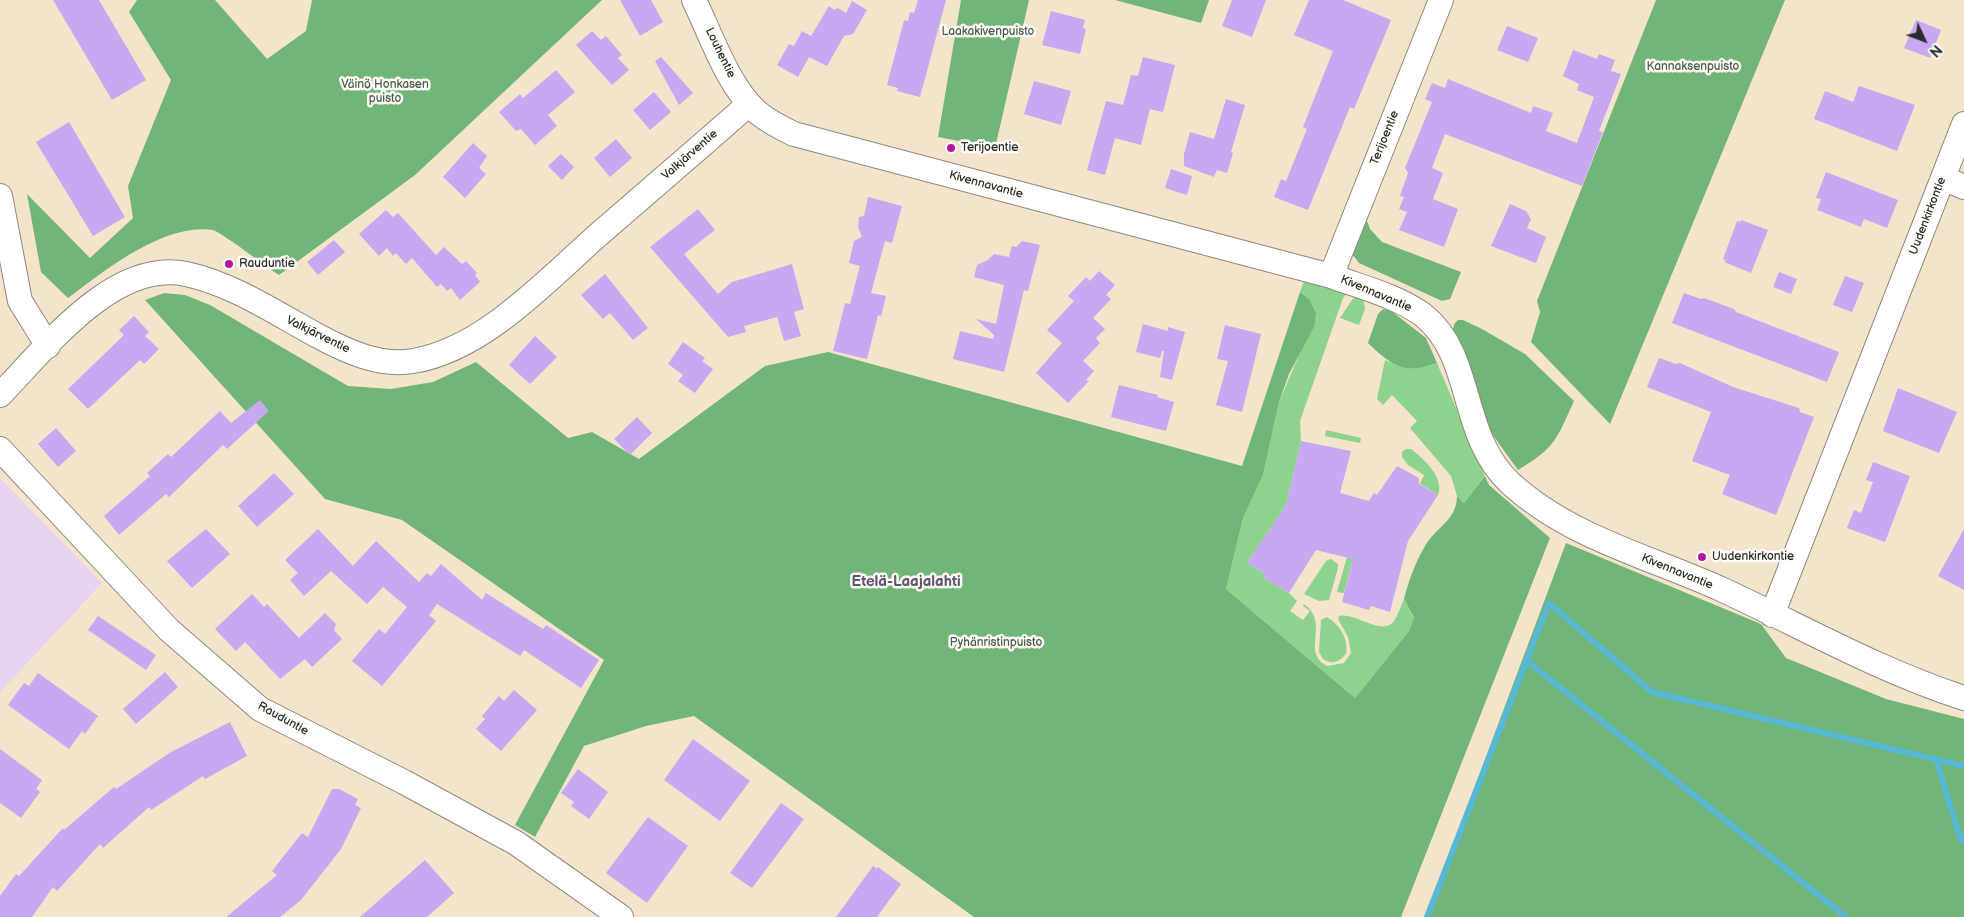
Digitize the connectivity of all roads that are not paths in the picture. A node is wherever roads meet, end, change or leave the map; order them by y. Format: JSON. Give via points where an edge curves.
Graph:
{"nodes":[{"id":1,"x":694,"y":0,"type":"edge"},
{"id":2,"x":1441,"y":0,"type":"edge"},
{"id":3,"x":749,"y":104,"type":"junction"},
{"id":4,"x":1964,"y":124,"type":"edge"},
{"id":5,"x":1954,"y":182,"type":"edge"},
{"id":6,"x":0,"y":196,"type":"edge"},
{"id":7,"x":1331,"y":276,"type":"junction"},
{"id":8,"x":48,"y":346,"type":"junction"},
{"id":9,"x":0,"y":395,"type":"edge"},
{"id":10,"x":0,"y":449,"type":"edge"},
{"id":11,"x":1772,"y":615,"type":"junction"},
{"id":12,"x":1964,"y":698,"type":"edge"},
{"id":13,"x":621,"y":917,"type":"edge"}],
"edges":[{"from":1,"to":3,"type":"street","name":"Louhentie","via":[[736,86]]},
{"from":2,"to":7,"type":"street","name":"Terijoentie"},
{"from":3,"to":7,"type":"street","name":"Kivennavantie","via":[[774,124],[794,134]]},
{"from":3,"to":8,"type":"street","name":"Valkjärventie","via":[[508,313],[460,346],[438,356],[411,362],[386,362],[338,347],[256,302],[217,285],[184,274],[165,272],[143,275],[122,283],[98,298]]},
{"from":4,"to":5,"type":"street","name":"Uudenkirkontie"},
{"from":5,"to":11,"type":"street","name":"Uudenkirkontie"},
{"from":6,"to":8,"type":"street","via":[[20,301]]},
{"from":7,"to":11,"type":"street","name":"Kivennavantie","via":[[1414,309],[1434,326],[1454,357],[1475,430],[1494,467],[1533,502],[1610,545],[1716,587]]},
{"from":8,"to":9,"type":"street","name":"Valkjärventie"},
{"from":10,"to":13,"type":"street","name":"Rauduntie","via":[[169,630],[260,709],[516,843]]},
{"from":11,"to":12,"type":"street","name":"Kivennavantie","via":[[1921,683]]}]}
